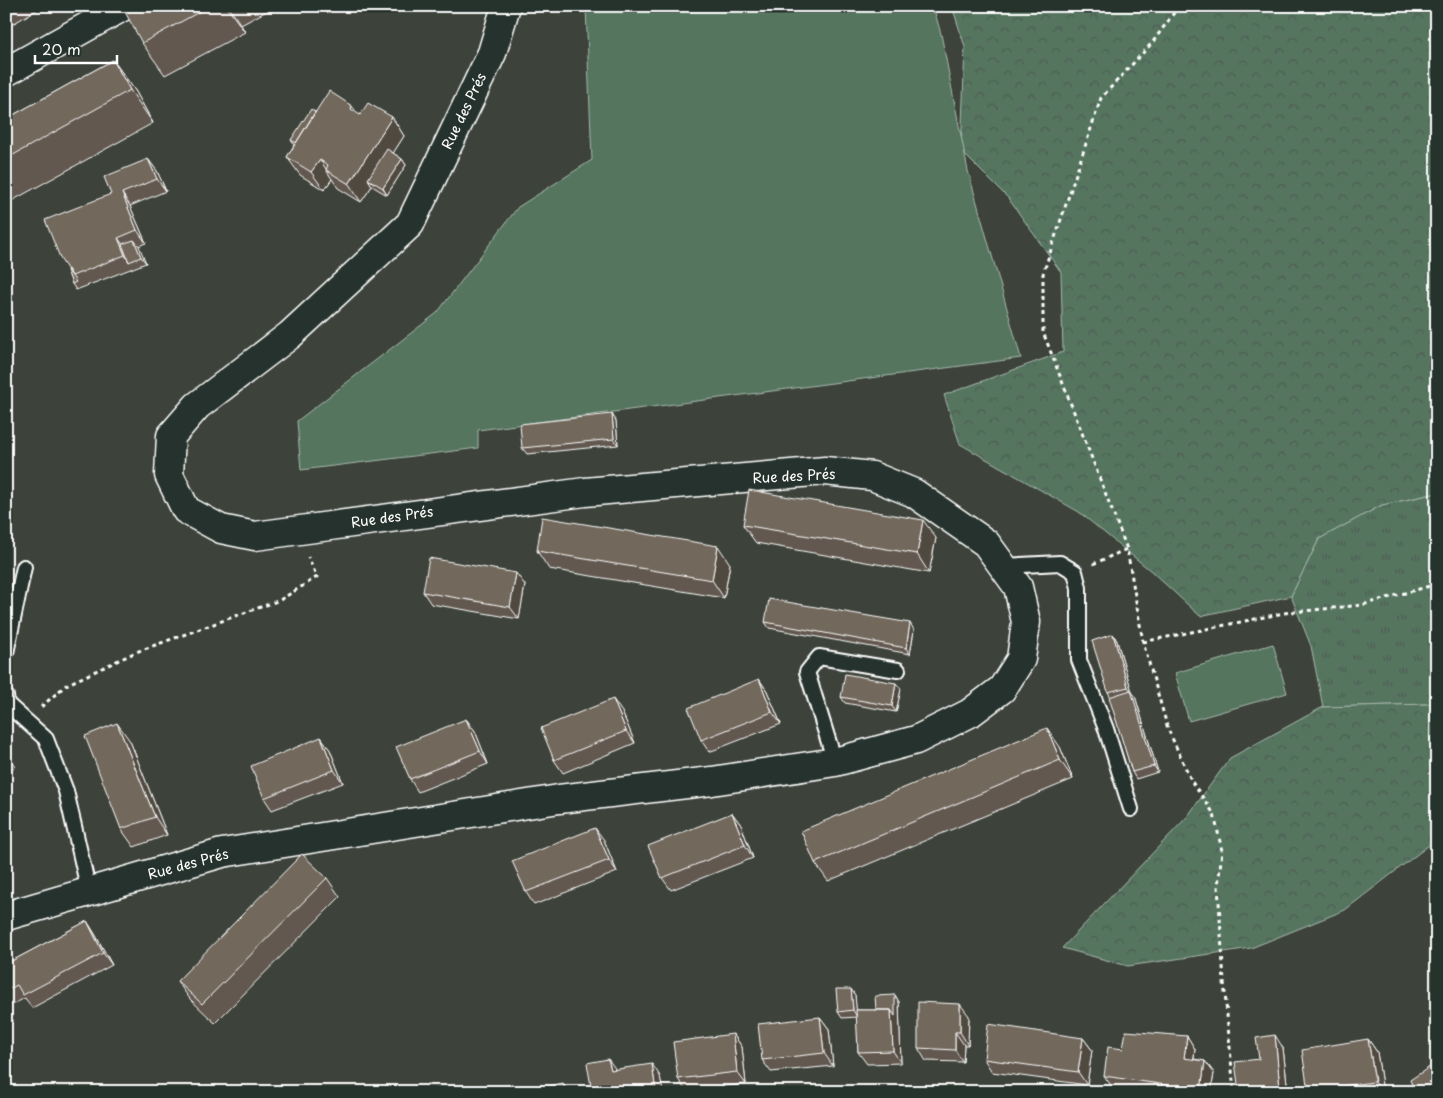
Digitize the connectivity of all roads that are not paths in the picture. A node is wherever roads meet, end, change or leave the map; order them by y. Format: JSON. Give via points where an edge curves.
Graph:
{"nodes":[{"id":1,"x":124,"y":6,"type":"edge"},
{"id":2,"x":506,"y":6,"type":"edge"},
{"id":3,"x":6,"y":72,"type":"edge"},
{"id":4,"x":1003,"y":566,"type":"junction"},
{"id":5,"x":24,"y":567,"type":"dead end"},
{"id":6,"x":6,"y":653,"type":"edge"},
{"id":7,"x":898,"y":670,"type":"dead end"},
{"id":8,"x":6,"y":696,"type":"edge"},
{"id":9,"x":835,"y":762,"type":"junction"},
{"id":10,"x":1131,"y":809,"type":"dead end"},
{"id":11,"x":89,"y":892,"type":"junction"},
{"id":12,"x":6,"y":916,"type":"edge"}],
"edges":[{"from":1,"to":3,"type":"street"},
{"from":2,"to":4,"type":"street","name":"Rue des Prés","via":[[492,53],[410,224],[290,335],[197,406],[171,436],[169,474],[186,510],[221,529],[255,536],[585,492],[825,471],[872,476],[914,493],[986,543]]},
{"from":4,"to":9,"type":"street","name":"Rue des Prés","via":[[1018,587],[1026,622],[1021,659],[1002,689],[970,713],[916,740]]},
{"from":4,"to":10,"type":"lane","via":[[1060,563],[1075,572],[1079,588],[1079,660],[1106,729]]},
{"from":5,"to":6,"type":"lane"},
{"from":7,"to":9,"type":"lane","via":[[819,657],[807,672]]},
{"from":8,"to":11,"type":"lane","via":[[7,704],[46,739],[66,791]]},
{"from":9,"to":11,"type":"street","name":"Rue des Prés","via":[[559,799],[222,854]]},
{"from":11,"to":12,"type":"street","name":"Rue des Prés"}]}
